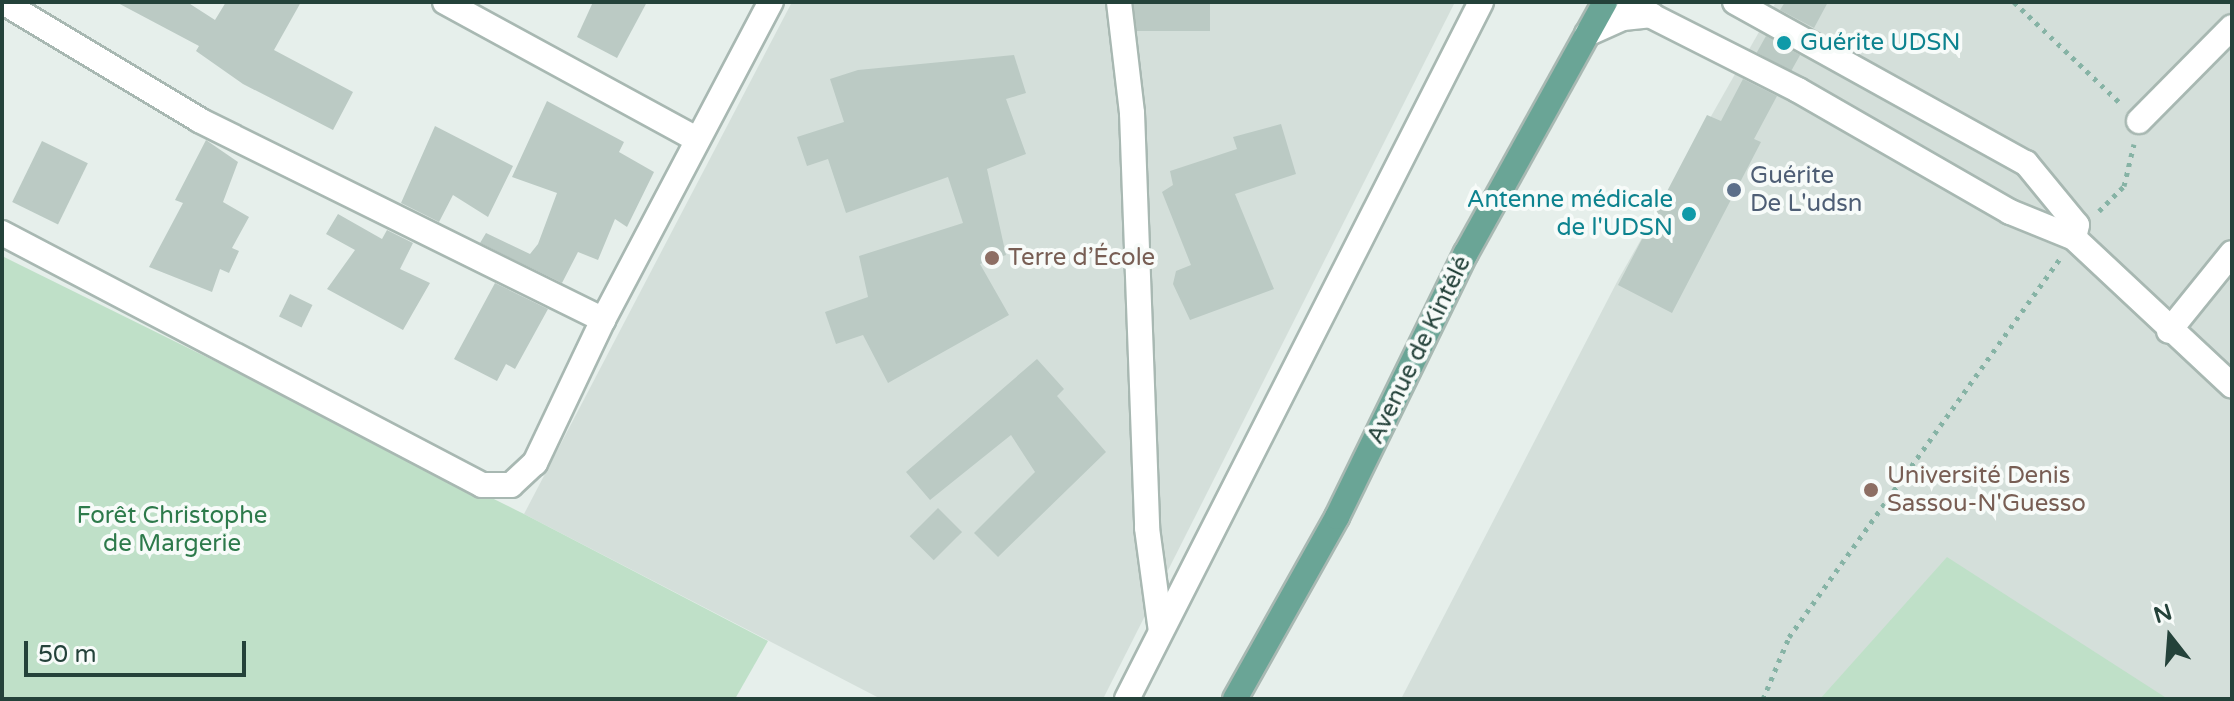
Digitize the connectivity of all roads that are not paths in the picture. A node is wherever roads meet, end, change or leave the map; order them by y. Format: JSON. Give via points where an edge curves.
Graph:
{"nodes":[{"id":1,"x":3,"y":2,"type":"edge"},
{"id":2,"x":445,"y":2,"type":"edge"},
{"id":3,"x":771,"y":2,"type":"edge"},
{"id":4,"x":1119,"y":2,"type":"edge"},
{"id":5,"x":1481,"y":2,"type":"edge"},
{"id":6,"x":1605,"y":2,"type":"edge"},
{"id":7,"x":1624,"y":2,"type":"edge"},
{"id":8,"x":1735,"y":2,"type":"edge"},
{"id":9,"x":1652,"y":15,"type":"junction"},
{"id":10,"x":2232,"y":27,"type":"edge"},
{"id":11,"x":1587,"y":34,"type":"junction"},
{"id":12,"x":2139,"y":121,"type":"road end"},
{"id":13,"x":696,"y":139,"type":"junction"},
{"id":14,"x":2,"y":233,"type":"edge"},
{"id":15,"x":2074,"y":238,"type":"junction"},
{"id":16,"x":2232,"y":253,"type":"edge"},
{"id":17,"x":603,"y":320,"type":"junction"},
{"id":18,"x":2169,"y":331,"type":"junction"},
{"id":19,"x":2232,"y":386,"type":"edge"},
{"id":20,"x":1161,"y":631,"type":"junction"},
{"id":21,"x":1127,"y":699,"type":"edge"},
{"id":22,"x":1235,"y":699,"type":"edge"}],
"edges":[{"from":1,"to":17,"type":"street","via":[[199,120]]},
{"from":2,"to":13,"type":"street"},
{"from":3,"to":13,"type":"street"},
{"from":4,"to":20,"type":"street","via":[[1132,113],[1147,528]]},
{"from":5,"to":20,"type":"street"},
{"from":6,"to":11,"type":"main road","name":"Avenue de Kintélé"},
{"from":7,"to":9,"type":"street"},
{"from":8,"to":15,"type":"street","via":[[2026,163],[2077,225]]},
{"from":9,"to":11,"type":"street","via":[[1623,18]]},
{"from":9,"to":15,"type":"street","via":[[2010,212]]},
{"from":10,"to":12,"type":"street"},
{"from":11,"to":22,"type":"main road","name":"Avenue de Kintélé","via":[[1466,253],[1337,517]]},
{"from":13,"to":17,"type":"street"},
{"from":14,"to":17,"type":"street","via":[[482,485],[511,485],[535,463]]},
{"from":15,"to":18,"type":"street"},
{"from":16,"to":18,"type":"street"},
{"from":18,"to":19,"type":"street"},
{"from":20,"to":21,"type":"street"}]}
